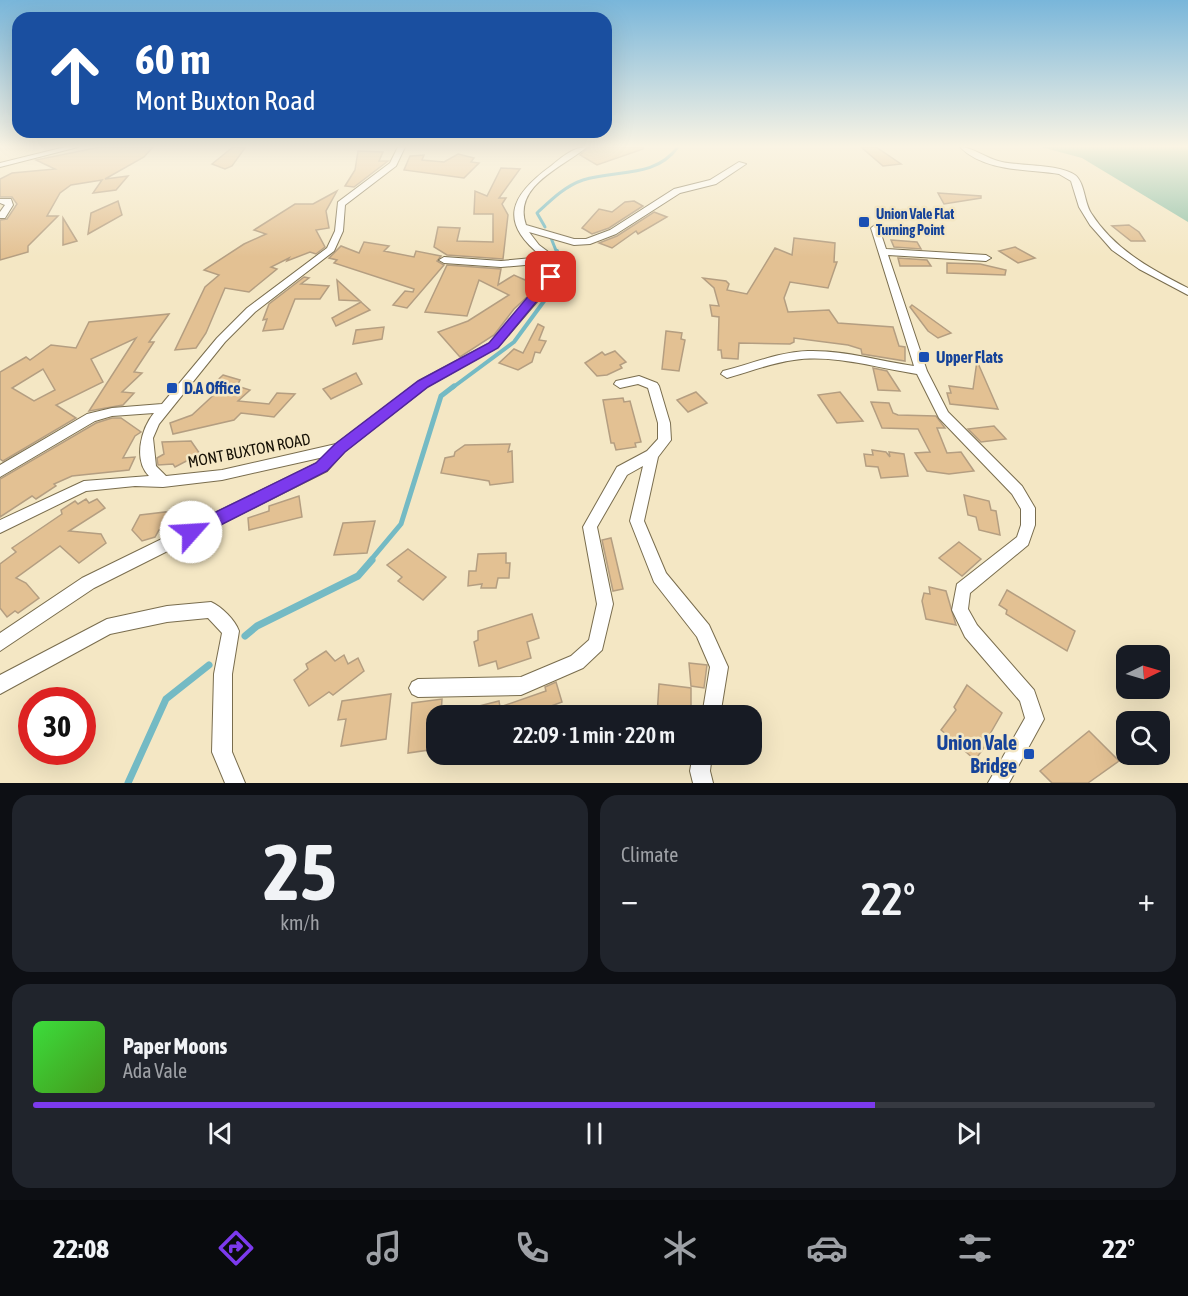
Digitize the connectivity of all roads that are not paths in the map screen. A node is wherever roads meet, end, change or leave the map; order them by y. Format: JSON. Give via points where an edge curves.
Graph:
{"nodes":[{"id":1,"x":368,"y":184,"type":"edge"},
{"id":2,"x":535,"y":184,"type":"edge"},
{"id":3,"x":708,"y":184,"type":"edge"},
{"id":4,"x":1076,"y":184,"type":"edge"},
{"id":5,"x":0,"y":201,"type":"edge"},
{"id":6,"x":2,"y":216,"type":"dead end"},
{"id":7,"x":522,"y":227,"type":"junction"},
{"id":8,"x":875,"y":228,"type":"dead end"},
{"id":9,"x":883,"y":252,"type":"junction"},
{"id":10,"x":986,"y":258,"type":"dead end"},
{"id":11,"x":552,"y":259,"type":"junction"},
{"id":12,"x":444,"y":260,"type":"dead end"},
{"id":13,"x":1188,"y":292,"type":"edge"},
{"id":14,"x":921,"y":371,"type":"junction"},
{"id":15,"x":727,"y":374,"type":"dead end"},
{"id":16,"x":620,"y":384,"type":"dead end"},
{"id":17,"x":165,"y":408,"type":"junction"},
{"id":18,"x":340,"y":448,"type":"junction"},
{"id":19,"x":652,"y":455,"type":"junction"},
{"id":20,"x":0,"y":472,"type":"edge"},
{"id":21,"x":163,"y":482,"type":"junction"},
{"id":22,"x":6,"y":524,"type":"edge"},
{"id":23,"x":0,"y":535,"type":"edge"},
{"id":24,"x":0,"y":644,"type":"edge"},
{"id":25,"x":0,"y":685,"type":"edge"},
{"id":26,"x":418,"y":688,"type":"dead end"},
{"id":27,"x":713,"y":705,"type":"edge"},
{"id":28,"x":701,"y":765,"type":"edge"},
{"id":29,"x":235,"y":783,"type":"edge"},
{"id":30,"x":703,"y":783,"type":"edge"},
{"id":31,"x":998,"y":783,"type":"edge"}],
"edges":[{"from":1,"to":17,"type":"street","via":[[341,204],[339,231],[331,249],[251,310],[221,339]]},
{"from":2,"to":7,"type":"street","via":[[520,198],[518,214]]},
{"from":3,"to":7,"type":"street","via":[[677,191],[613,232],[587,242]]},
{"from":4,"to":13,"type":"street","via":[[1082,206],[1126,259]]},
{"from":5,"to":6,"type":"street","via":[[8,201],[9,205]]},
{"from":7,"to":11,"type":"street","via":[[534,246]]},
{"from":8,"to":9,"type":"street"},
{"from":9,"to":10,"type":"street"},
{"from":9,"to":14,"type":"street"},
{"from":11,"to":12,"type":"street","via":[[501,264]]},
{"from":11,"to":18,"type":"street","name":"MONT BUXTON ROAD","via":[[555,267],[551,277],[494,345],[423,384]]},
{"from":14,"to":15,"type":"street","via":[[837,355],[795,356]]},
{"from":14,"to":31,"type":"street","via":[[943,416],[1017,490],[1028,508],[1023,541],[963,589],[960,610],[971,631],[1028,696],[1035,719]]},
{"from":16,"to":19,"type":"street","via":[[639,380],[653,386],[665,440]]},
{"from":17,"to":20,"type":"street","via":[[91,417]]},
{"from":17,"to":21,"type":"street","via":[[147,438],[149,468]]},
{"from":18,"to":21,"type":"street","name":"MONT BUXTON ROAD","via":[[222,475]]},
{"from":18,"to":24,"type":"street","via":[[322,467],[88,583]]},
{"from":19,"to":26,"type":"street","via":[[622,471],[590,527],[605,604],[596,644],[577,662],[521,686]]},
{"from":19,"to":27,"type":"street","via":[[637,521],[660,577],[703,631],[719,667]]},
{"from":21,"to":22,"type":"street","name":"MONT BUXTON ROAD","via":[[84,486]]},
{"from":22,"to":23,"type":"street"},
{"from":25,"to":29,"type":"street","via":[[107,627],[167,614],[211,610],[231,631],[223,674],[222,752]]},
{"from":28,"to":30,"type":"street"}]}
